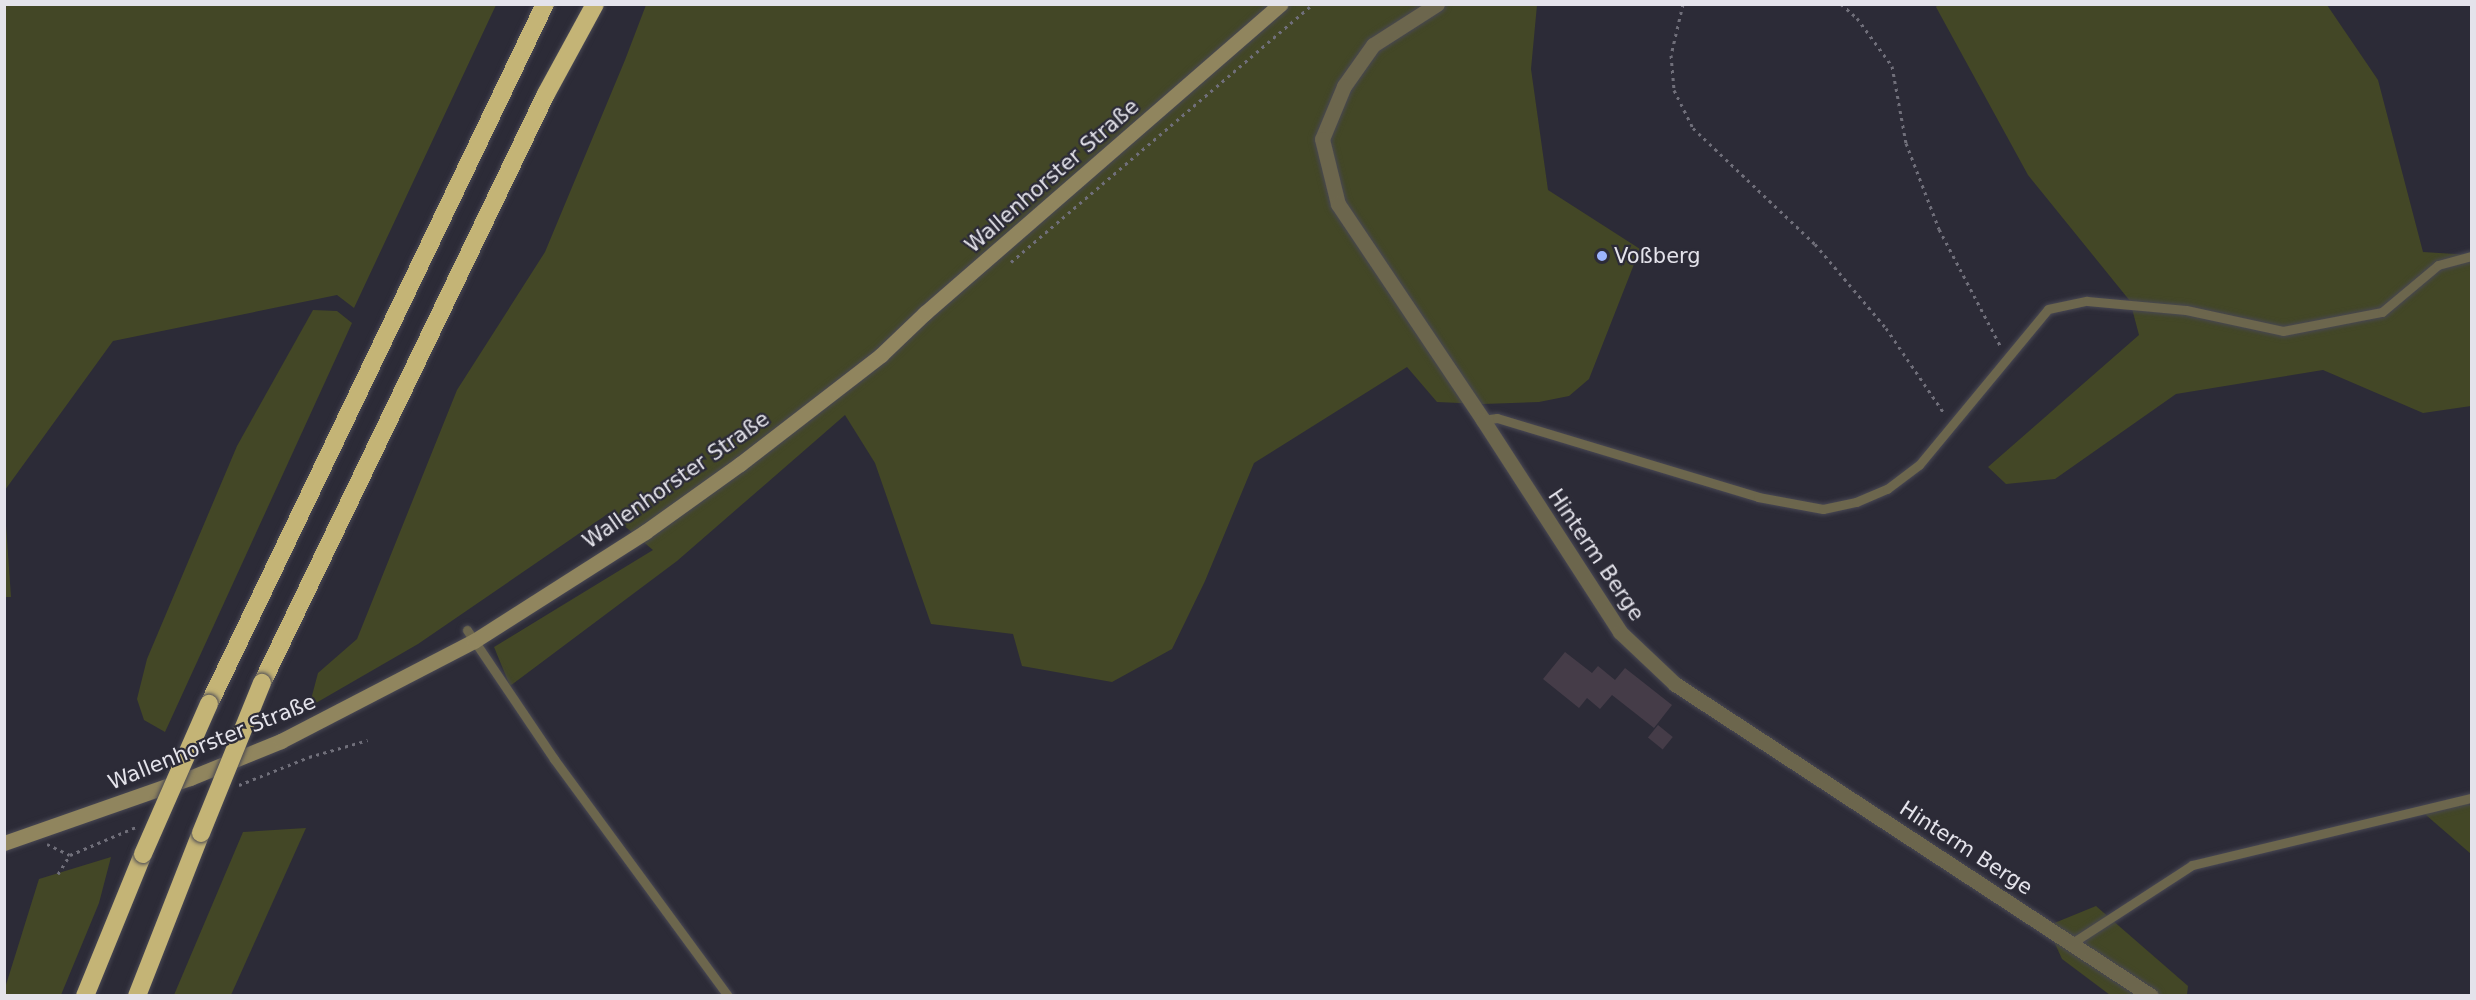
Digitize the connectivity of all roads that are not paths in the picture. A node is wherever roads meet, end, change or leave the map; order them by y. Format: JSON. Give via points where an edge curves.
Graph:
{"nodes":[{"id":1,"x":545,"y":4,"type":"edge"},
{"id":2,"x":595,"y":4,"type":"edge"},
{"id":3,"x":1280,"y":4,"type":"edge"},
{"id":4,"x":1437,"y":4,"type":"edge"},
{"id":5,"x":2472,"y":256,"type":"edge"},
{"id":6,"x":1484,"y":420,"type":"junction"},
{"id":7,"x":471,"y":635,"type":"junction"},
{"id":8,"x":2472,"y":798,"type":"edge"},
{"id":9,"x":4,"y":843,"type":"edge"},
{"id":10,"x":2072,"y":943,"type":"junction"},
{"id":11,"x":85,"y":996,"type":"edge"},
{"id":12,"x":137,"y":996,"type":"edge"},
{"id":13,"x":728,"y":996,"type":"edge"},
{"id":14,"x":2151,"y":996,"type":"edge"}],
"edges":[{"from":1,"to":11,"type":"highway","bridge":true,"via":[[209,704]]},
{"from":2,"to":12,"type":"highway","bridge":true,"via":[[546,94],[262,683]]},
{"from":3,"to":7,"type":"main road","name":"Wallenhorster Straße","via":[[881,354],[740,464],[645,532]]},
{"from":4,"to":6,"type":"street","name":"Hinterm Berge","via":[[1373,45],[1344,86],[1322,139],[1338,204]]},
{"from":5,"to":6,"type":"lane","via":[[2438,266],[2382,312],[2283,331],[2186,310],[2087,302],[2048,309],[1919,465],[1887,489],[1856,502],[1823,509],[1758,498],[1497,418]]},
{"from":6,"to":10,"type":"street","name":"Hinterm Berge","via":[[1620,632],[1675,684]]},
{"from":7,"to":9,"type":"main road","name":"Wallenhorster Straße","via":[[383,690],[281,741],[190,778]]},
{"from":7,"to":13,"type":"lane","via":[[554,759]]},
{"from":8,"to":10,"type":"lane","via":[[2192,865]]},
{"from":10,"to":14,"type":"street","name":"Hinterm Berge"}]}
